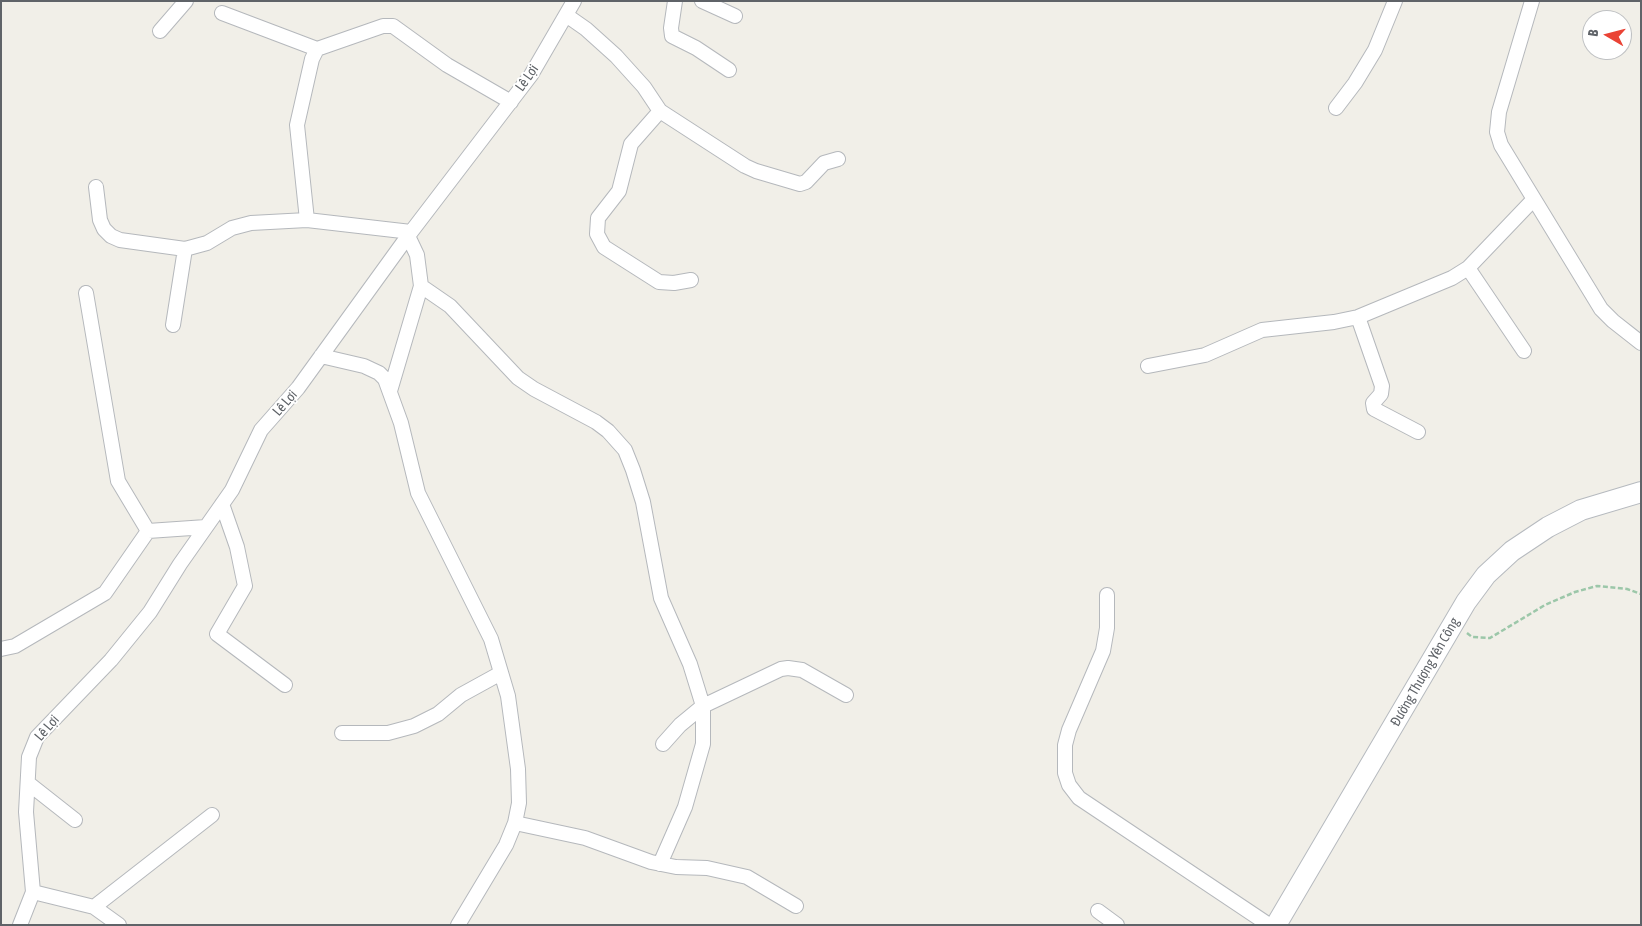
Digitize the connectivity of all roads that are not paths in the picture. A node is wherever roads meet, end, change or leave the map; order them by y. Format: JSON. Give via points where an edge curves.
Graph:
{"nodes":[{"id":1,"x":186,"y":1,"type":"edge"},
{"id":2,"x":574,"y":1,"type":"edge"},
{"id":3,"x":675,"y":1,"type":"edge"},
{"id":4,"x":702,"y":1,"type":"edge"},
{"id":5,"x":1395,"y":1,"type":"edge"},
{"id":6,"x":1532,"y":1,"type":"edge"},
{"id":7,"x":222,"y":12,"type":"dead end"},
{"id":8,"x":566,"y":15,"type":"junction"},
{"id":9,"x":734,"y":16,"type":"dead end"},
{"id":10,"x":160,"y":30,"type":"dead end"},
{"id":11,"x":317,"y":49,"type":"junction"},
{"id":12,"x":729,"y":70,"type":"dead end"},
{"id":13,"x":511,"y":102,"type":"junction"},
{"id":14,"x":1336,"y":108,"type":"dead end"},
{"id":15,"x":660,"y":111,"type":"junction"},
{"id":16,"x":838,"y":159,"type":"dead end"},
{"id":17,"x":96,"y":187,"type":"dead end"},
{"id":18,"x":1533,"y":200,"type":"junction"},
{"id":19,"x":307,"y":220,"type":"junction"},
{"id":20,"x":410,"y":234,"type":"junction"},
{"id":21,"x":185,"y":249,"type":"junction"},
{"id":22,"x":1468,"y":268,"type":"junction"},
{"id":23,"x":691,"y":280,"type":"dead end"},
{"id":24,"x":421,"y":286,"type":"junction"},
{"id":25,"x":86,"y":293,"type":"dead end"},
{"id":26,"x":1358,"y":316,"type":"junction"},
{"id":27,"x":174,"y":325,"type":"dead end"},
{"id":28,"x":1641,"y":343,"type":"edge"},
{"id":29,"x":1524,"y":351,"type":"dead end"},
{"id":30,"x":321,"y":356,"type":"junction"},
{"id":31,"x":1148,"y":366,"type":"dead end"},
{"id":32,"x":390,"y":391,"type":"junction"},
{"id":33,"x":1418,"y":432,"type":"dead end"},
{"id":34,"x":1641,"y":492,"type":"edge"},
{"id":35,"x":222,"y":504,"type":"junction"},
{"id":36,"x":206,"y":527,"type":"junction"},
{"id":37,"x":148,"y":531,"type":"junction"},
{"id":38,"x":1107,"y":595,"type":"dead end"},
{"id":39,"x":1,"y":649,"type":"edge"},
{"id":40,"x":501,"y":673,"type":"junction"},
{"id":41,"x":285,"y":685,"type":"dead end"},
{"id":42,"x":846,"y":695,"type":"dead end"},
{"id":43,"x":703,"y":706,"type":"junction"},
{"id":44,"x":342,"y":733,"type":"dead end"},
{"id":45,"x":663,"y":744,"type":"dead end"},
{"id":46,"x":28,"y":783,"type":"junction"},
{"id":47,"x":212,"y":815,"type":"dead end"},
{"id":48,"x":75,"y":820,"type":"dead end"},
{"id":49,"x":515,"y":823,"type":"junction"},
{"id":50,"x":660,"y":864,"type":"junction"},
{"id":51,"x":33,"y":892,"type":"junction"},
{"id":52,"x":796,"y":906,"type":"dead end"},
{"id":53,"x":94,"y":907,"type":"junction"},
{"id":54,"x":1098,"y":911,"type":"dead end"},
{"id":55,"x":20,"y":925,"type":"edge"},
{"id":56,"x":119,"y":925,"type":"edge"},
{"id":57,"x":458,"y":925,"type":"edge"},
{"id":58,"x":1116,"y":925,"type":"edge"},
{"id":59,"x":1269,"y":925,"type":"edge"},
{"id":60,"x":1276,"y":925,"type":"edge"}],
"edges":[{"from":1,"to":10,"type":"street"},
{"from":2,"to":8,"type":"street","name":"Lê Lợi"},
{"from":3,"to":12,"type":"street","via":[[672,36]]},
{"from":4,"to":9,"type":"street"},
{"from":5,"to":14,"type":"street","via":[[1374,50]]},
{"from":6,"to":18,"type":"street","via":[[1499,112],[1497,132],[1501,145]]},
{"from":7,"to":11,"type":"street"},
{"from":8,"to":13,"type":"street","name":"Lê Lợi"},
{"from":8,"to":15,"type":"street","via":[[616,56]]},
{"from":11,"to":13,"type":"street","via":[[382,26],[393,26],[454,70]]},
{"from":11,"to":19,"type":"street","via":[[297,125]]},
{"from":13,"to":20,"type":"street","name":"Lê Lợi"},
{"from":15,"to":16,"type":"street","via":[[756,172],[797,183],[806,182],[824,163]]},
{"from":15,"to":23,"type":"street","via":[[631,144],[619,192],[598,218],[597,234],[604,247],[659,282]]},
{"from":17,"to":21,"type":"street","via":[[100,220],[111,236]]},
{"from":18,"to":22,"type":"street"},
{"from":18,"to":28,"type":"street","via":[[1601,308]]},
{"from":19,"to":20,"type":"street"},
{"from":19,"to":21,"type":"street","via":[[241,224],[207,243]]},
{"from":20,"to":24,"type":"street","via":[[417,254]]},
{"from":20,"to":30,"type":"street","name":"Lê Lợi"},
{"from":21,"to":27,"type":"street"},
{"from":22,"to":26,"type":"street","via":[[1452,278]]},
{"from":22,"to":29,"type":"street"},
{"from":24,"to":32,"type":"street"},
{"from":24,"to":43,"type":"street","via":[[450,306],[518,378],[596,422],[625,450],[643,502],[661,598],[690,664]]},
{"from":25,"to":37,"type":"street","via":[[118,481]]},
{"from":26,"to":31,"type":"street","via":[[1262,330],[1205,354]]},
{"from":26,"to":33,"type":"street","via":[[1382,386],[1381,394],[1373,403],[1374,409]]},
{"from":30,"to":32,"type":"street","via":[[379,373]]},
{"from":30,"to":35,"type":"street","name":"Lê Lợi","via":[[261,430]]},
{"from":32,"to":40,"type":"street","via":[[402,423],[418,493],[491,640]]},
{"from":34,"to":60,"type":"main road","name":"Đường Thượng Yên Công","via":[[1581,510],[1548,527],[1512,551],[1486,575],[1454,623]]},
{"from":35,"to":36,"type":"street","name":"Lê Lợi"},
{"from":35,"to":41,"type":"street","via":[[237,547],[245,586],[218,634]]},
{"from":36,"to":37,"type":"street"},
{"from":36,"to":46,"type":"street","name":"Lê Lợi","via":[[145,619],[111,660],[37,737],[29,757]]},
{"from":37,"to":39,"type":"street","via":[[105,593],[15,646]]},
{"from":38,"to":59,"type":"street","via":[[1103,651],[1065,745],[1065,773],[1069,785],[1079,798]]},
{"from":40,"to":44,"type":"street","via":[[414,726],[388,733]]},
{"from":40,"to":49,"type":"street","via":[[508,696],[518,769]]},
{"from":42,"to":43,"type":"street","via":[[802,670],[788,668]]},
{"from":43,"to":45,"type":"street"},
{"from":43,"to":50,"type":"street","via":[[700,753],[685,807]]},
{"from":46,"to":48,"type":"street"},
{"from":46,"to":51,"type":"street","name":"Lê Lợi","via":[[26,812]]},
{"from":47,"to":53,"type":"street"},
{"from":49,"to":50,"type":"street","via":[[585,838]]},
{"from":49,"to":57,"type":"street","via":[[506,845]]},
{"from":50,"to":52,"type":"street","via":[[707,868],[747,877]]},
{"from":51,"to":53,"type":"street"},
{"from":51,"to":55,"type":"street"},
{"from":53,"to":56,"type":"street"},
{"from":54,"to":58,"type":"street"}]}
